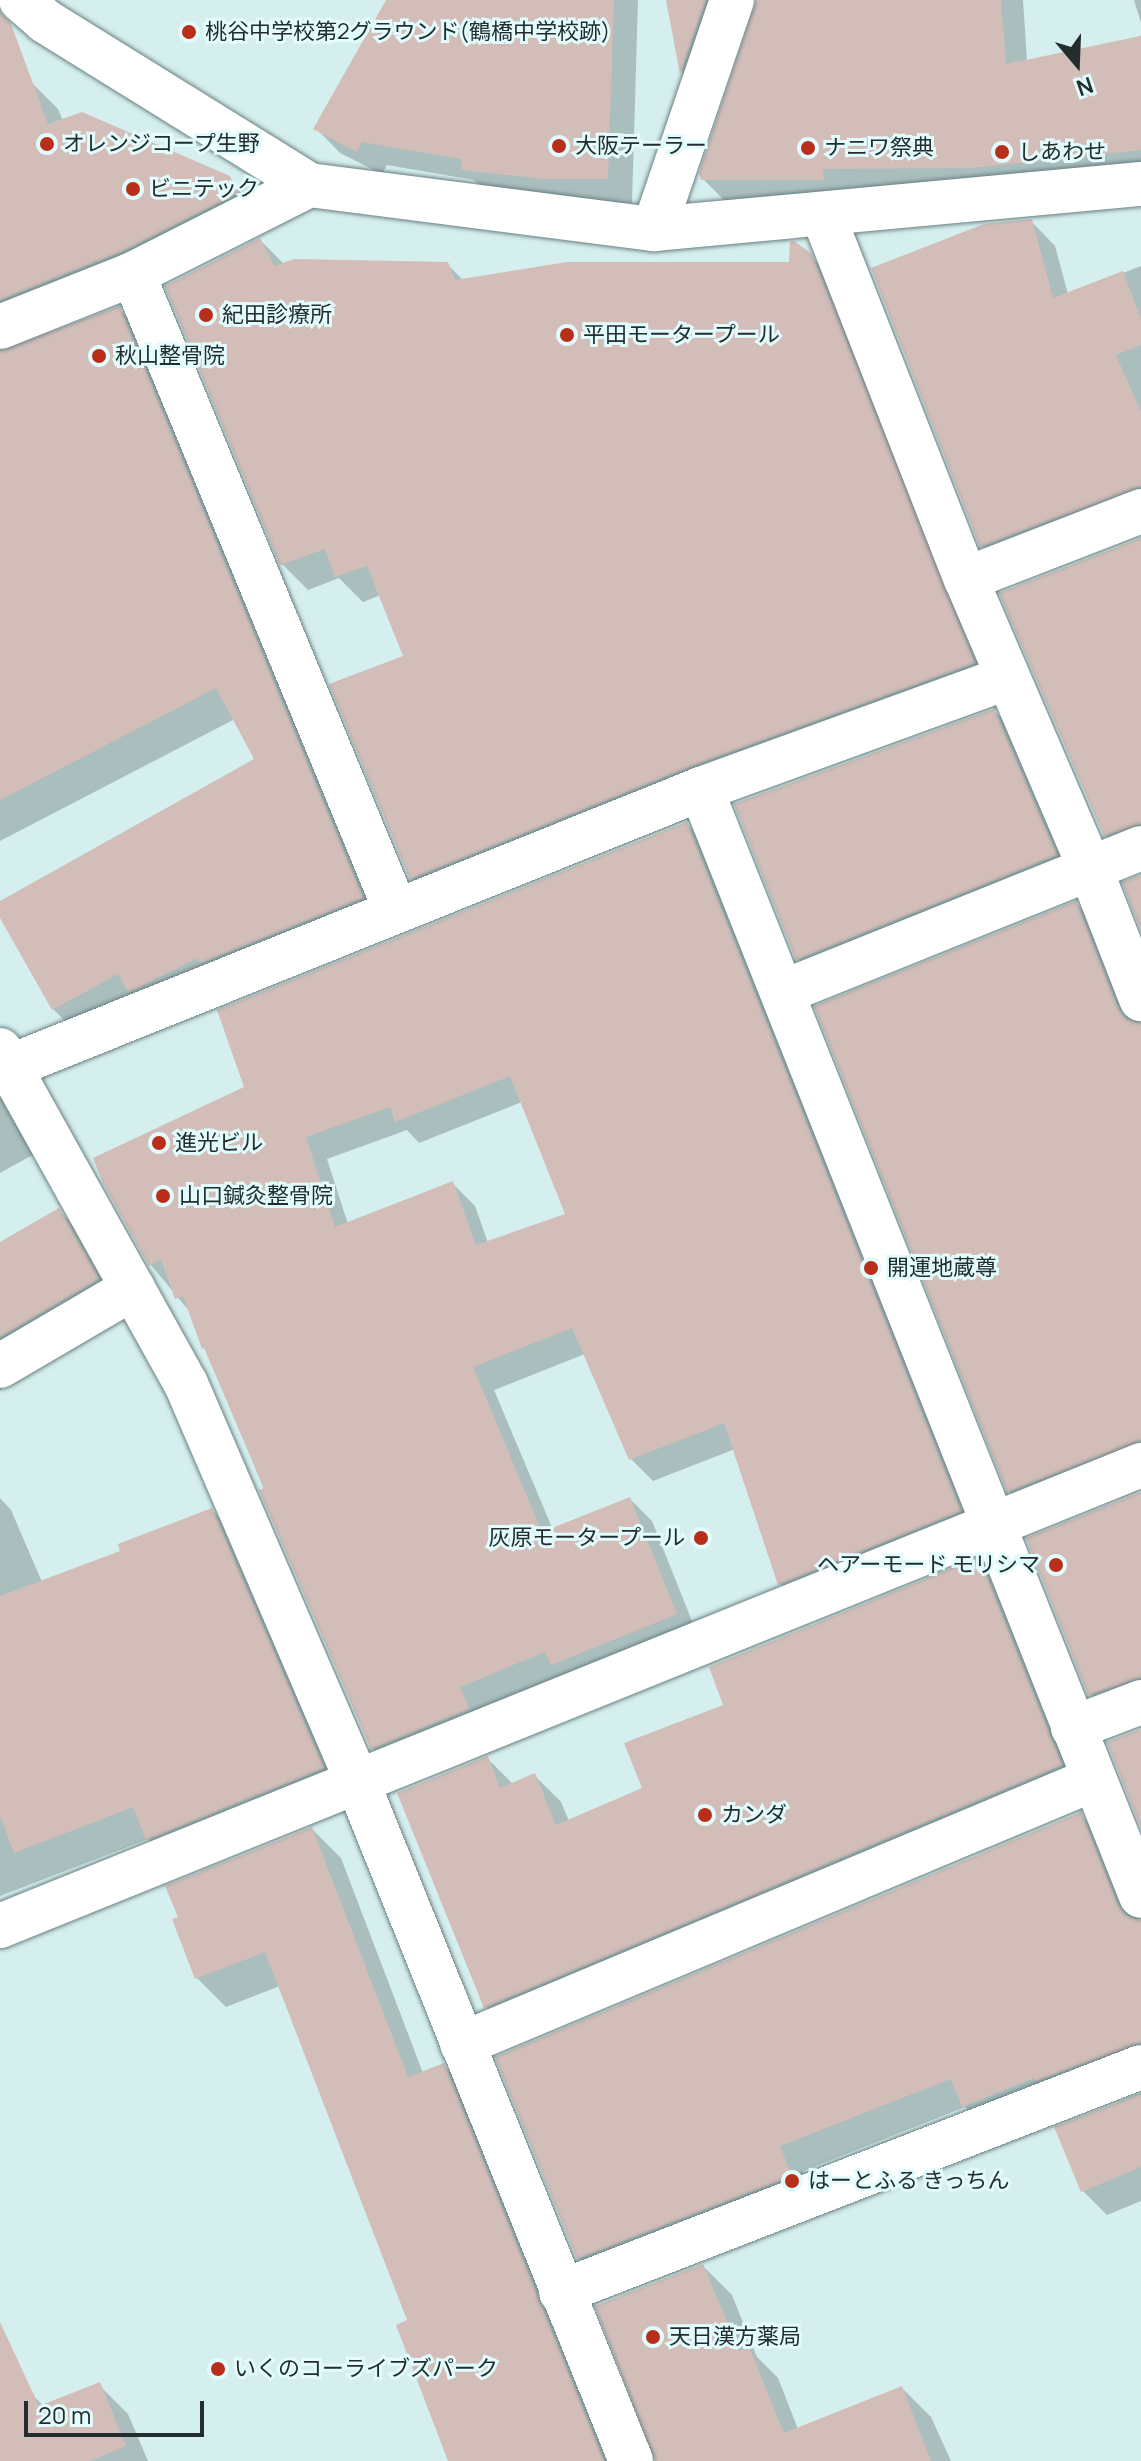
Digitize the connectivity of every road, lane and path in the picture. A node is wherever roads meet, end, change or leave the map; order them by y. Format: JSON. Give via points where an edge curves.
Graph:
{"nodes":[{"id":1,"x":21,"y":0,"type":"edge"},
{"id":2,"x":732,"y":0,"type":"edge"},
{"id":3,"x":309,"y":185,"type":"junction"},
{"id":4,"x":1136,"y":196,"type":"edge"},
{"id":5,"x":823,"y":215,"type":"junction"},
{"id":6,"x":654,"y":229,"type":"junction"},
{"id":7,"x":133,"y":274,"type":"junction"},
{"id":8,"x":0,"y":327,"type":"edge"},
{"id":9,"x":1141,"y":511,"type":"edge"},
{"id":10,"x":966,"y":579,"type":"junction"},
{"id":11,"x":1006,"y":678,"type":"junction"},
{"id":12,"x":701,"y":789,"type":"junction"},
{"id":13,"x":1141,"y":848,"type":"edge"},
{"id":14,"x":1090,"y":868,"type":"junction"},
{"id":15,"x":395,"y":909,"type":"junction"},
{"id":16,"x":783,"y":992,"type":"junction"},
{"id":17,"x":1141,"y":999,"type":"edge"},
{"id":18,"x":4,"y":1059,"type":"edge"},
{"id":19,"x":133,"y":1288,"type":"junction"},
{"id":20,"x":0,"y":1366,"type":"edge"},
{"id":21,"x":1141,"y":1465,"type":"edge"},
{"id":22,"x":992,"y":1523,"type":"junction"},
{"id":23,"x":1141,"y":1702,"type":"edge"},
{"id":24,"x":1073,"y":1728,"type":"junction"},
{"id":25,"x":1094,"y":1779,"type":"junction"},
{"id":26,"x":357,"y":1781,"type":"junction"},
{"id":27,"x":1130,"y":1839,"type":"edge"},
{"id":28,"x":1141,"y":1896,"type":"edge"},
{"id":29,"x":0,"y":1926,"type":"edge"},
{"id":30,"x":462,"y":2044,"type":"junction"},
{"id":31,"x":1141,"y":2067,"type":"edge"},
{"id":32,"x":561,"y":2292,"type":"junction"},
{"id":33,"x":631,"y":2461,"type":"edge"}],
"edges":[{"from":1,"to":3,"type":"street","via":[[45,21]]},
{"from":2,"to":6,"type":"street"},
{"from":3,"to":6,"type":"street"},
{"from":3,"to":7,"type":"street"},
{"from":4,"to":5,"type":"street"},
{"from":5,"to":6,"type":"street"},
{"from":5,"to":10,"type":"street"},
{"from":7,"to":8,"type":"street"},
{"from":7,"to":15,"type":"street"},
{"from":9,"to":10,"type":"street"},
{"from":10,"to":11,"type":"street"},
{"from":11,"to":12,"type":"street"},
{"from":11,"to":14,"type":"street"},
{"from":12,"to":15,"type":"street"},
{"from":12,"to":16,"type":"street"},
{"from":13,"to":14,"type":"street"},
{"from":14,"to":16,"type":"street"},
{"from":14,"to":17,"type":"street"},
{"from":15,"to":18,"type":"street"},
{"from":16,"to":22,"type":"street"},
{"from":18,"to":19,"type":"street"},
{"from":19,"to":20,"type":"street"},
{"from":19,"to":26,"type":"street","via":[[186,1384]]},
{"from":21,"to":22,"type":"street"},
{"from":22,"to":24,"type":"street"},
{"from":22,"to":26,"type":"street"},
{"from":23,"to":24,"type":"street"},
{"from":24,"to":25,"type":"street"},
{"from":25,"to":27,"type":"street"},
{"from":25,"to":30,"type":"street"},
{"from":26,"to":29,"type":"street"},
{"from":26,"to":30,"type":"street"},
{"from":27,"to":28,"type":"street"},
{"from":30,"to":32,"type":"street"},
{"from":31,"to":32,"type":"street"},
{"from":32,"to":33,"type":"street"}]}
